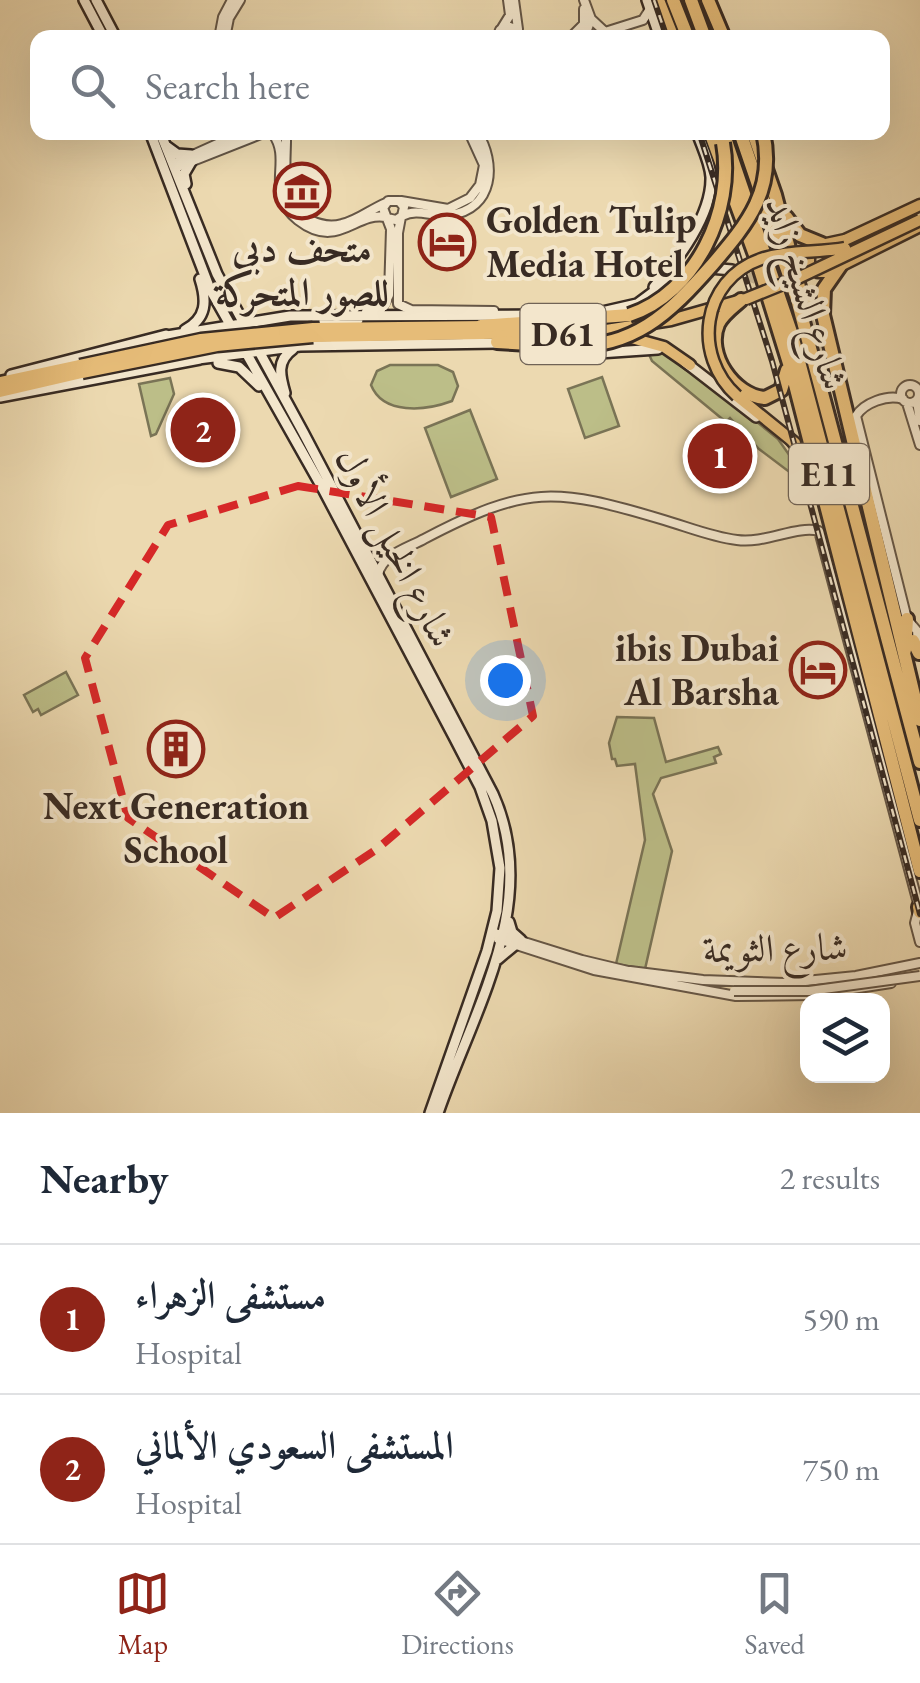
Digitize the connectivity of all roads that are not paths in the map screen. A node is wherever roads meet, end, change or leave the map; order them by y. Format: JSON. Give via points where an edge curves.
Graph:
{"nodes":[{"id":1,"x":84,"y":0,"type":"edge"},
{"id":2,"x":96,"y":0,"type":"edge"},
{"id":3,"x":232,"y":0,"type":"edge"},
{"id":4,"x":240,"y":0,"type":"edge"},
{"id":5,"x":511,"y":0,"type":"edge"},
{"id":6,"x":582,"y":0,"type":"edge"},
{"id":7,"x":691,"y":0,"type":"edge"},
{"id":8,"x":706,"y":0,"type":"edge"},
{"id":9,"x":652,"y":3,"type":"edge"},
{"id":10,"x":674,"y":3,"type":"edge"},
{"id":11,"x":591,"y":19,"type":"junction"},
{"id":12,"x":656,"y":26,"type":"junction"},
{"id":13,"x":502,"y":28,"type":"joint"},
{"id":14,"x":100,"y":30,"type":"edge"},
{"id":15,"x":112,"y":30,"type":"edge"},
{"id":16,"x":222,"y":30,"type":"edge"},
{"id":17,"x":225,"y":30,"type":"edge"},
{"id":18,"x":514,"y":30,"type":"edge"},
{"id":19,"x":518,"y":30,"type":"edge"},
{"id":20,"x":578,"y":30,"type":"edge"},
{"id":21,"x":587,"y":30,"type":"edge"},
{"id":22,"x":596,"y":30,"type":"edge"},
{"id":23,"x":612,"y":30,"type":"edge"},
{"id":24,"x":618,"y":30,"type":"edge"},
{"id":25,"x":657,"y":30,"type":"edge"},
{"id":26,"x":671,"y":30,"type":"edge"},
{"id":27,"x":676,"y":30,"type":"edge"},
{"id":28,"x":685,"y":30,"type":"edge"},
{"id":29,"x":702,"y":30,"type":"edge"},
{"id":30,"x":714,"y":30,"type":"edge"},
{"id":31,"x":720,"y":30,"type":"edge"},
{"id":32,"x":159,"y":140,"type":"edge"},
{"id":33,"x":161,"y":140,"type":"edge"},
{"id":34,"x":234,"y":140,"type":"edge"},
{"id":35,"x":276,"y":140,"type":"edge"},
{"id":36,"x":278,"y":140,"type":"edge"},
{"id":37,"x":473,"y":140,"type":"edge"},
{"id":38,"x":482,"y":140,"type":"edge"},
{"id":39,"x":699,"y":140,"type":"edge"},
{"id":40,"x":713,"y":140,"type":"edge"},
{"id":41,"x":722,"y":140,"type":"edge"},
{"id":42,"x":723,"y":140,"type":"edge"},
{"id":43,"x":743,"y":140,"type":"edge"},
{"id":44,"x":757,"y":140,"type":"edge"},
{"id":45,"x":764,"y":140,"type":"edge"},
{"id":46,"x":166,"y":146,"type":"junction"},
{"id":47,"x":191,"y":158,"type":"junction"},
{"id":48,"x":170,"y":166,"type":"junction"},
{"id":49,"x":776,"y":195,"type":"junction"},
{"id":50,"x":399,"y":200,"type":"junction"},
{"id":51,"x":386,"y":203,"type":"junction"},
{"id":52,"x":920,"y":208,"type":"edge"},
{"id":53,"x":402,"y":216,"type":"junction"},
{"id":54,"x":387,"y":218,"type":"junction"},
{"id":55,"x":196,"y":220,"type":"junction"},
{"id":56,"x":920,"y":223,"type":"edge"},
{"id":57,"x":822,"y":244,"type":"junction"},
{"id":58,"x":845,"y":248,"type":"junction"},
{"id":59,"x":195,"y":252,"type":"junction"},
{"id":60,"x":840,"y":266,"type":"junction"},
{"id":61,"x":732,"y":270,"type":"tunnel mouth"},
{"id":62,"x":226,"y":289,"type":"junction"},
{"id":63,"x":393,"y":295,"type":"junction"},
{"id":64,"x":744,"y":297,"type":"junction"},
{"id":65,"x":797,"y":298,"type":"junction"},
{"id":66,"x":772,"y":309,"type":"junction"},
{"id":67,"x":623,"y":312,"type":"junction"},
{"id":68,"x":346,"y":314,"type":"junction"},
{"id":69,"x":548,"y":315,"type":"junction"},
{"id":70,"x":290,"y":316,"type":"junction"},
{"id":71,"x":411,"y":317,"type":"junction"},
{"id":72,"x":481,"y":326,"type":"junction"},
{"id":73,"x":313,"y":332,"type":"junction"},
{"id":74,"x":548,"y":335,"type":"junction"},
{"id":75,"x":244,"y":336,"type":"junction"},
{"id":76,"x":161,"y":337,"type":"junction"},
{"id":77,"x":377,"y":337,"type":"junction"},
{"id":78,"x":448,"y":342,"type":"junction"},
{"id":79,"x":497,"y":342,"type":"junction"},
{"id":80,"x":300,"y":346,"type":"junction"},
{"id":81,"x":827,"y":358,"type":"tunnel mouth"},
{"id":82,"x":198,"y":359,"type":"junction"},
{"id":83,"x":690,"y":365,"type":"junction"},
{"id":84,"x":81,"y":369,"type":"junction"},
{"id":85,"x":126,"y":374,"type":"junction"},
{"id":86,"x":0,"y":380,"type":"edge"},
{"id":87,"x":916,"y":384,"type":"edge"},
{"id":88,"x":0,"y":394,"type":"edge"},
{"id":89,"x":919,"y":396,"type":"edge"},
{"id":90,"x":270,"y":399,"type":"junction"},
{"id":91,"x":905,"y":401,"type":"junction"},
{"id":92,"x":288,"y":406,"type":"junction"},
{"id":93,"x":920,"y":421,"type":"edge"},
{"id":94,"x":301,"y":427,"type":"junction"},
{"id":95,"x":318,"y":442,"type":"dead end"},
{"id":96,"x":795,"y":443,"type":"junction"},
{"id":97,"x":920,"y":445,"type":"edge"},
{"id":98,"x":314,"y":454,"type":"junction"},
{"id":99,"x":568,"y":482,"type":"dead end"},
{"id":100,"x":821,"y":492,"type":"junction"},
{"id":101,"x":568,"y":496,"type":"junction"},
{"id":102,"x":873,"y":528,"type":"junction"},
{"id":103,"x":363,"y":549,"type":"junction"},
{"id":104,"x":819,"y":554,"type":"dead end"},
{"id":105,"x":386,"y":559,"type":"junction"},
{"id":106,"x":829,"y":559,"type":"junction"},
{"id":107,"x":882,"y":567,"type":"junction"},
{"id":108,"x":378,"y":580,"type":"junction"},
{"id":109,"x":842,"y":608,"type":"junction"},
{"id":110,"x":907,"y":619,"type":"junction"},
{"id":111,"x":836,"y":622,"type":"dead end"},
{"id":112,"x":858,"y":634,"type":"junction"},
{"id":113,"x":906,"y":639,"type":"junction"},
{"id":114,"x":843,"y":646,"type":"dead end"},
{"id":115,"x":854,"y":654,"type":"junction"},
{"id":116,"x":919,"y":656,"type":"edge"},
{"id":117,"x":426,"y":684,"type":"junction"},
{"id":118,"x":913,"y":692,"type":"junction"},
{"id":119,"x":444,"y":704,"type":"junction"},
{"id":120,"x":920,"y":720,"type":"edge"},
{"id":121,"x":872,"y":725,"type":"junction"},
{"id":122,"x":866,"y":734,"type":"dead end"},
{"id":123,"x":920,"y":762,"type":"edge"},
{"id":124,"x":908,"y":773,"type":"junction"},
{"id":125,"x":920,"y":820,"type":"edge"},
{"id":126,"x":920,"y":871,"type":"edge"},
{"id":127,"x":919,"y":909,"type":"edge"},
{"id":128,"x":509,"y":911,"type":"junction"},
{"id":129,"x":497,"y":936,"type":"junction"},
{"id":130,"x":518,"y":942,"type":"junction"},
{"id":131,"x":920,"y":942,"type":"edge"},
{"id":132,"x":920,"y":969,"type":"edge"},
{"id":133,"x":630,"y":971,"type":"junction"},
{"id":134,"x":862,"y":975,"type":"junction"},
{"id":135,"x":850,"y":977,"type":"junction"},
{"id":136,"x":488,"y":980,"type":"junction"},
{"id":137,"x":865,"y":988,"type":"junction"},
{"id":138,"x":698,"y":989,"type":"junction"},
{"id":139,"x":735,"y":989,"type":"junction"},
{"id":140,"x":852,"y":990,"type":"junction"},
{"id":141,"x":434,"y":1113,"type":"edge"}],
"edges":[{"from":1,"to":14,"type":"main road"},
{"from":2,"to":15,"type":"main road"},
{"from":3,"to":16,"type":"street"},
{"from":4,"to":17,"type":"street"},
{"from":5,"to":13,"type":"street"},
{"from":5,"to":19,"type":"street"},
{"from":6,"to":11,"type":"street"},
{"from":6,"to":20,"type":"street","via":[[584,24]]},
{"from":7,"to":29,"type":"highway"},
{"from":8,"to":30,"type":"highway"},
{"from":8,"to":31,"type":"highway"},
{"from":9,"to":12,"type":"main road"},
{"from":9,"to":23,"type":"street","via":[[642,20]]},
{"from":9,"to":26,"type":"highway"},
{"from":10,"to":27,"type":"highway"},
{"from":10,"to":28,"type":"highway"},
{"from":11,"to":21,"type":"street"},
{"from":11,"to":22,"type":"street"},
{"from":12,"to":24,"type":"street"},
{"from":12,"to":25,"type":"main road"},
{"from":13,"to":18,"type":"street"},
{"from":32,"to":48,"type":"main road"},
{"from":33,"to":46,"type":"main road"},
{"from":34,"to":47,"type":"street"},
{"from":35,"to":51,"type":"street","via":[[286,188],[303,216],[341,224]]},
{"from":36,"to":54,"type":"street","via":[[279,191],[298,220],[337,232],[372,216]]},
{"from":37,"to":50,"type":"street","via":[[484,165],[470,198],[448,209]]},
{"from":38,"to":53,"type":"street","via":[[491,168],[474,204],[451,215]]},
{"from":39,"to":67,"type":"main road","via":[[710,174],[704,209],[657,284]]},
{"from":40,"to":66,"type":"highway"},
{"from":41,"to":67,"type":"highway","bridge":true,"via":[[724,188],[703,249],[668,294]]},
{"from":42,"to":124,"type":"highway","name":"شارع الشيخ زايد","number":"E11","via":[[792,335]]},
{"from":43,"to":65,"type":"highway","name":"شارع الشيخ زايد","number":"E11"},
{"from":44,"to":49,"type":"highway"},
{"from":45,"to":79,"type":"highway","bridge":true,"via":[[767,173],[758,206],[659,320],[596,345]]},
{"from":46,"to":47,"type":"main road"},
{"from":46,"to":48,"type":"main road"},
{"from":47,"to":48,"type":"street"},
{"from":47,"to":55,"type":"main road","via":[[184,176]]},
{"from":48,"to":55,"type":"main road","name":"شارع الخيل الأول"},
{"from":48,"to":59,"type":"main road"},
{"from":49,"to":57,"type":"highway","via":[[795,231]]},
{"from":49,"to":65,"type":"highway","via":[[799,278]]},
{"from":50,"to":51,"type":"street"},
{"from":50,"to":53,"type":"street"},
{"from":51,"to":54,"type":"street"},
{"from":52,"to":57,"type":"main road"},
{"from":52,"to":58,"type":"main road","number":"D61","bridge":true},
{"from":53,"to":54,"type":"street"},
{"from":53,"to":63,"type":"street"},
{"from":54,"to":63,"type":"street"},
{"from":55,"to":62,"type":"main road","name":"شارع الخيل الأول"},
{"from":56,"to":60,"type":"main road"},
{"from":56,"to":64,"type":"main road","number":"D61","bridge":true},
{"from":57,"to":60,"type":"main road","via":[[809,254],[813,270]]},
{"from":58,"to":64,"type":"main road","number":"D61","bridge":true},
{"from":58,"to":96,"type":"main road","bridge":true,"via":[[766,257],[742,268],[710,315],[708,347],[720,377]]},
{"from":59,"to":75,"type":"main road"},
{"from":59,"to":76,"type":"main road","via":[[203,314],[189,328]]},
{"from":60,"to":102,"type":"highway","via":[[826,284],[822,310]]},
{"from":61,"to":67,"type":"main road","via":[[687,272]]},
{"from":62,"to":70,"type":"main road","via":[[251,313]]},
{"from":62,"to":75,"type":"main road","name":"شارع الخيل الأول"},
{"from":63,"to":68,"type":"street","via":[[380,310]]},
{"from":63,"to":69,"type":"street","via":[[411,310]]},
{"from":64,"to":66,"type":"highway","via":[[719,322],[716,346],[729,377],[756,398],[774,396],[786,378]]},
{"from":64,"to":72,"type":"main road","number":"D61","via":[[607,326]]},
{"from":64,"to":74,"type":"main road","number":"D61","via":[[644,325]]},
{"from":65,"to":123,"type":"highway","name":"شارع الشيخ زايد","number":"E11"},
{"from":66,"to":100,"type":"highway"},
{"from":67,"to":69,"type":"main road"},
{"from":67,"to":72,"type":"highway"},
{"from":68,"to":70,"type":"main road"},
{"from":68,"to":71,"type":"main road"},
{"from":69,"to":71,"type":"main road"},
{"from":70,"to":75,"type":"main road"},
{"from":71,"to":75,"type":"main road","via":[[269,324]]},
{"from":72,"to":73,"type":"main road","number":"D61"},
{"from":73,"to":77,"type":"main road","number":"D61"},
{"from":73,"to":84,"type":"main road","number":"D61","bridge":true},
{"from":74,"to":77,"type":"main road","number":"D61"},
{"from":74,"to":83,"type":"main road","via":[[642,339]]},
{"from":75,"to":76,"type":"main road","via":[[215,328]]},
{"from":75,"to":80,"type":"main road"},
{"from":75,"to":82,"type":"main road"},
{"from":75,"to":82,"type":"main road","via":[[230,352]]},
{"from":75,"to":90,"type":"main road","name":"شارع الخيل الأول"},
{"from":75,"to":92,"type":"main road","name":"شارع الخيل الأول"},
{"from":75,"to":94,"type":"main road"},
{"from":76,"to":86,"type":"main road"},
{"from":77,"to":78,"type":"main road"},
{"from":78,"to":79,"type":"main road"},
{"from":78,"to":80,"type":"main road"},
{"from":79,"to":83,"type":"main road","via":[[578,354],[652,348]]},
{"from":80,"to":92,"type":"main road","via":[[281,364]]},
{"from":81,"to":102,"type":"main road"},
{"from":82,"to":85,"type":"main road"},
{"from":83,"to":96,"type":"main road"},
{"from":84,"to":86,"type":"main road","number":"D61"},
{"from":84,"to":88,"type":"main road","number":"D61"},
{"from":85,"to":88,"type":"main road"},
{"from":85,"to":90,"type":"main road","via":[[224,363],[248,373]]},
{"from":87,"to":89,"type":"street"},
{"from":87,"to":91,"type":"street","via":[[902,391]]},
{"from":89,"to":91,"type":"street"},
{"from":89,"to":93,"type":"street"},
{"from":90,"to":117,"type":"main road","name":"شارع الخيل الأول"},
{"from":91,"to":97,"type":"street"},
{"from":91,"to":110,"type":"street","via":[[887,397],[856,416]]},
{"from":92,"to":94,"type":"main road","name":"شارع الخيل الأول"},
{"from":94,"to":98,"type":"main road","name":"شارع الخيل الأول"},
{"from":95,"to":98,"type":"main road"},
{"from":96,"to":100,"type":"main road"},
{"from":98,"to":103,"type":"main road","name":"شارع الخيل الأول"},
{"from":99,"to":101,"type":"street"},
{"from":100,"to":112,"type":"highway"},
{"from":101,"to":105,"type":"street","via":[[496,504]]},
{"from":101,"to":106,"type":"street","via":[[744,541],[817,530]]},
{"from":102,"to":107,"type":"highway"},
{"from":103,"to":105,"type":"street"},
{"from":103,"to":108,"type":"main road","name":"شارع الخيل الأول"},
{"from":104,"to":106,"type":"street"},
{"from":105,"to":108,"type":"street"},
{"from":106,"to":109,"type":"street"},
{"from":107,"to":113,"type":"highway"},
{"from":107,"to":118,"type":"highway"},
{"from":108,"to":119,"type":"main road","name":"شارع الخيل الأول"},
{"from":109,"to":111,"type":"street"},
{"from":109,"to":115,"type":"street"},
{"from":110,"to":113,"type":"highway"},
{"from":110,"to":116,"type":"street"},
{"from":112,"to":124,"type":"highway","via":[[891,742]]},
{"from":112,"to":126,"type":"highway"},
{"from":113,"to":116,"type":"highway"},
{"from":113,"to":118,"type":"highway"},
{"from":114,"to":115,"type":"street"},
{"from":115,"to":121,"type":"street"},
{"from":117,"to":119,"type":"main road"},
{"from":117,"to":129,"type":"main road","name":"شارع الخيل الأول","via":[[489,812],[498,849]]},
{"from":118,"to":120,"type":"highway"},
{"from":119,"to":128,"type":"main road","name":"شارع الخيل الأول","via":[[502,818]]},
{"from":121,"to":122,"type":"street"},
{"from":121,"to":127,"type":"street"},
{"from":124,"to":125,"type":"highway","name":"شارع الشيخ زايد","number":"E11"},
{"from":127,"to":131,"type":"street"},
{"from":128,"to":129,"type":"main road","name":"شارع الخيل الأول"},
{"from":128,"to":130,"type":"main road"},
{"from":129,"to":130,"type":"street","name":"شارع الثويمة"},
{"from":129,"to":136,"type":"main road","name":"شارع الخيل الأول"},
{"from":129,"to":141,"type":"main road","name":"شارع الخيل الأول","via":[[465,1005]]},
{"from":130,"to":133,"type":"street","name":"شارع الثويمة"},
{"from":130,"to":136,"type":"main road","via":[[502,954]]},
{"from":130,"to":138,"type":"street","name":"شارع الثويمة","via":[[586,968]]},
{"from":132,"to":134,"type":"street","name":"شارع الثويمة"},
{"from":132,"to":137,"type":"street","name":"شارع الثويمة"},
{"from":132,"to":139,"type":"street","bridge":true,"via":[[810,986]]},
{"from":133,"to":135,"type":"street","name":"شارع الثويمة","via":[[764,983]]},
{"from":133,"to":139,"type":"street","name":"شارع الثويمة"},
{"from":134,"to":135,"type":"street","name":"شارع الثويمة"},
{"from":134,"to":137,"type":"street","via":[[858,982]]},
{"from":135,"to":140,"type":"street","via":[[856,983]]},
{"from":136,"to":141,"type":"main road","name":"شارع الخيل الأول"},
{"from":137,"to":140,"type":"street","name":"شارع الثويمة"},
{"from":138,"to":139,"type":"street","name":"شارع الثويمة"},
{"from":138,"to":140,"type":"street","name":"شارع الثويمة","via":[[758,997]]}]}
